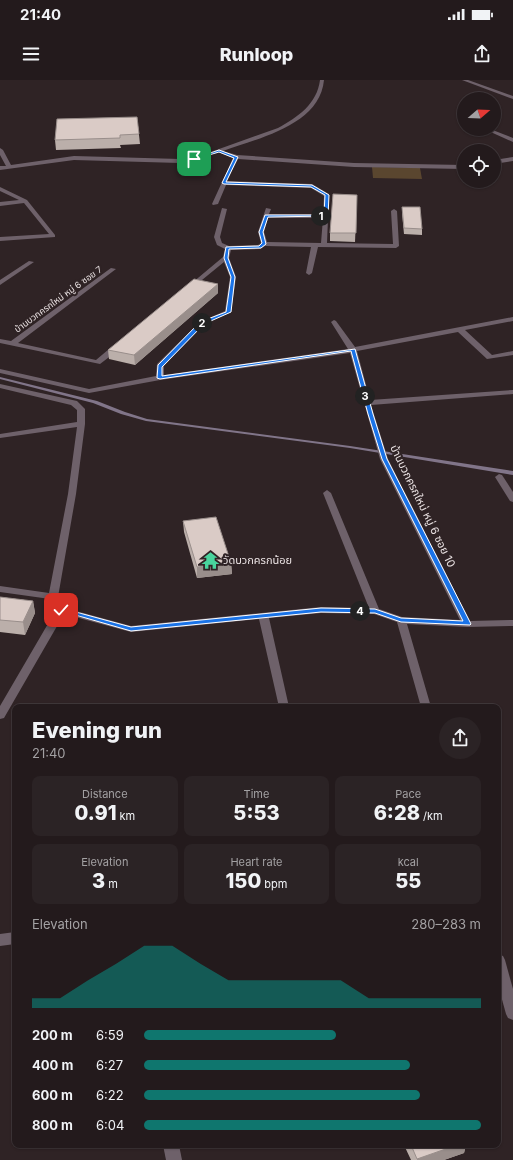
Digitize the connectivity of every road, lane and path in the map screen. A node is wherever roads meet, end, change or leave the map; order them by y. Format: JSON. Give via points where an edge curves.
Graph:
{"nodes":[{"id":1,"x":322,"y":80,"type":"edge"},
{"id":2,"x":464,"y":80,"type":"edge"},
{"id":3,"x":513,"y":98,"type":"edge"},
{"id":4,"x":501,"y":135,"type":"edge"},
{"id":5,"x":513,"y":140,"type":"edge"},
{"id":6,"x":0,"y":150,"type":"edge"},
{"id":7,"x":219,"y":151,"type":"junction"},
{"id":8,"x":236,"y":157,"type":"junction"},
{"id":9,"x":513,"y":159,"type":"edge"},
{"id":10,"x":501,"y":161,"type":"edge"},
{"id":11,"x":9,"y":167,"type":"junction"},
{"id":12,"x":457,"y":167,"type":"edge"},
{"id":13,"x":0,"y":168,"type":"edge"},
{"id":14,"x":224,"y":183,"type":"junction"},
{"id":15,"x":0,"y":189,"type":"edge"},
{"id":16,"x":25,"y":201,"type":"junction"},
{"id":17,"x":0,"y":204,"type":"edge"},
{"id":18,"x":215,"y":204,"type":"dead end"},
{"id":19,"x":224,"y":209,"type":"dead end"},
{"id":20,"x":268,"y":209,"type":"dead end"},
{"id":21,"x":394,"y":211,"type":"dead end"},
{"id":22,"x":266,"y":216,"type":"junction"},
{"id":23,"x":326,"y":216,"type":"junction"},
{"id":24,"x":0,"y":239,"type":"edge"},
{"id":25,"x":264,"y":244,"type":"junction"},
{"id":26,"x":315,"y":244,"type":"junction"},
{"id":27,"x":324,"y":245,"type":"junction"},
{"id":28,"x":228,"y":248,"type":"junction"},
{"id":29,"x":226,"y":258,"type":"junction"},
{"id":30,"x":31,"y":262,"type":"dead end"},
{"id":31,"x":113,"y":269,"type":"dead end"},
{"id":32,"x":309,"y":273,"type":"dead end"},
{"id":33,"x":0,"y":282,"type":"edge"},
{"id":34,"x":183,"y":293,"type":"edge"},
{"id":35,"x":513,"y":319,"type":"edge"},
{"id":36,"x":334,"y":322,"type":"dead end"},
{"id":37,"x":460,"y":330,"type":"junction"},
{"id":38,"x":0,"y":341,"type":"edge"},
{"id":39,"x":122,"y":342,"type":"edge"},
{"id":40,"x":13,"y":343,"type":"junction"},
{"id":41,"x":353,"y":350,"type":"junction"},
{"id":42,"x":513,"y":353,"type":"edge"},
{"id":43,"x":0,"y":371,"type":"edge"},
{"id":44,"x":160,"y":378,"type":"junction"},
{"id":45,"x":0,"y":386,"type":"edge"},
{"id":46,"x":513,"y":392,"type":"edge"},
{"id":47,"x":367,"y":403,"type":"junction"},
{"id":48,"x":81,"y":424,"type":"junction"},
{"id":49,"x":0,"y":436,"type":"edge"},
{"id":50,"x":499,"y":477,"type":"dead end"},
{"id":51,"x":327,"y":493,"type":"dead end"},
{"id":52,"x":513,"y":499,"type":"edge"},
{"id":53,"x":0,"y":589,"type":"edge"},
{"id":54,"x":53,"y":597,"type":"junction"},
{"id":55,"x":61,"y":610,"type":"junction"},
{"id":56,"x":375,"y":611,"type":"junction"},
{"id":57,"x":263,"y":616,"type":"junction"},
{"id":58,"x":401,"y":620,"type":"junction"},
{"id":59,"x":513,"y":623,"type":"edge"},
{"id":60,"x":467,"y":624,"type":"junction"},
{"id":61,"x":283,"y":704,"type":"edge"},
{"id":62,"x":425,"y":704,"type":"edge"},
{"id":63,"x":0,"y":715,"type":"edge"},
{"id":64,"x":12,"y":938,"type":"edge"},
{"id":65,"x":0,"y":940,"type":"edge"},
{"id":66,"x":501,"y":971,"type":"edge"},
{"id":67,"x":513,"y":1014,"type":"edge"},
{"id":68,"x":172,"y":1148,"type":"edge"},
{"id":69,"x":174,"y":1160,"type":"edge"}],
"edges":[{"from":1,"to":7,"type":"street","via":[[317,100],[293,122],[280,130]]},
{"from":2,"to":3,"type":"street"},
{"from":4,"to":5,"type":"street"},
{"from":6,"to":11,"type":"street"},
{"from":7,"to":8,"type":"street"},
{"from":7,"to":11,"type":"street","via":[[180,161],[74,158]]},
{"from":8,"to":12,"type":"street","via":[[354,165]]},
{"from":8,"to":14,"type":"street"},
{"from":9,"to":10,"type":"street"},
{"from":11,"to":13,"type":"street"},
{"from":14,"to":18,"type":"street"},
{"from":14,"to":23,"type":"street","via":[[312,186],[327,195]]},
{"from":15,"to":16,"type":"street"},
{"from":16,"to":17,"type":"street"},
{"from":16,"to":24,"type":"street","via":[[53,236]]},
{"from":19,"to":28,"type":"street","via":[[217,237],[219,244]]},
{"from":20,"to":22,"type":"street"},
{"from":21,"to":27,"type":"street","via":[[396,246]]},
{"from":22,"to":23,"type":"street"},
{"from":22,"to":25,"type":"street","via":[[261,232]]},
{"from":23,"to":27,"type":"street"},
{"from":25,"to":26,"type":"street"},
{"from":25,"to":28,"type":"street","via":[[260,248]]},
{"from":26,"to":27,"type":"street"},
{"from":26,"to":32,"type":"street"},
{"from":28,"to":29,"type":"street"},
{"from":29,"to":34,"type":"street"},
{"from":29,"to":44,"type":"street","via":[[233,277],[228,312],[202,323],[160,366]]},
{"from":30,"to":33,"type":"street"},
{"from":31,"to":40,"type":"street","name":"บ้านบวกครกใหม่ หมู่ 6 ซอย 7"},
{"from":35,"to":37,"type":"street"},
{"from":36,"to":41,"type":"street","name":"บ้านบวกครกใหม่ หมู่ 6 ซอย 10"},
{"from":37,"to":41,"type":"street"},
{"from":37,"to":42,"type":"street","via":[[490,357]]},
{"from":38,"to":40,"type":"street"},
{"from":39,"to":40,"type":"street","via":[[98,362]]},
{"from":41,"to":44,"type":"street"},
{"from":41,"to":47,"type":"street","name":"บ้านบวกครกใหม่ หมู่ 6 ซอย 10"},
{"from":43,"to":44,"type":"street","via":[[89,391]]},
{"from":45,"to":48,"type":"street","via":[[74,404],[81,409]]},
{"from":46,"to":47,"type":"street"},
{"from":47,"to":60,"type":"street","name":"บ้านบวกครกใหม่ หมู่ 6 ซอย 10","via":[[386,463]]},
{"from":48,"to":49,"type":"street"},
{"from":48,"to":54,"type":"street","via":[[72,494]]},
{"from":50,"to":52,"type":"street"},
{"from":51,"to":56,"type":"street"},
{"from":53,"to":54,"type":"street"},
{"from":54,"to":55,"type":"street"},
{"from":55,"to":57,"type":"street","via":[[131,629]]},
{"from":55,"to":63,"type":"street"},
{"from":56,"to":57,"type":"street","via":[[321,610]]},
{"from":56,"to":58,"type":"street"},
{"from":57,"to":61,"type":"street"},
{"from":58,"to":60,"type":"street"},
{"from":58,"to":62,"type":"street"},
{"from":59,"to":60,"type":"street"},
{"from":64,"to":65,"type":"street"},
{"from":66,"to":67,"type":"street"},
{"from":68,"to":69,"type":"street"}]}
